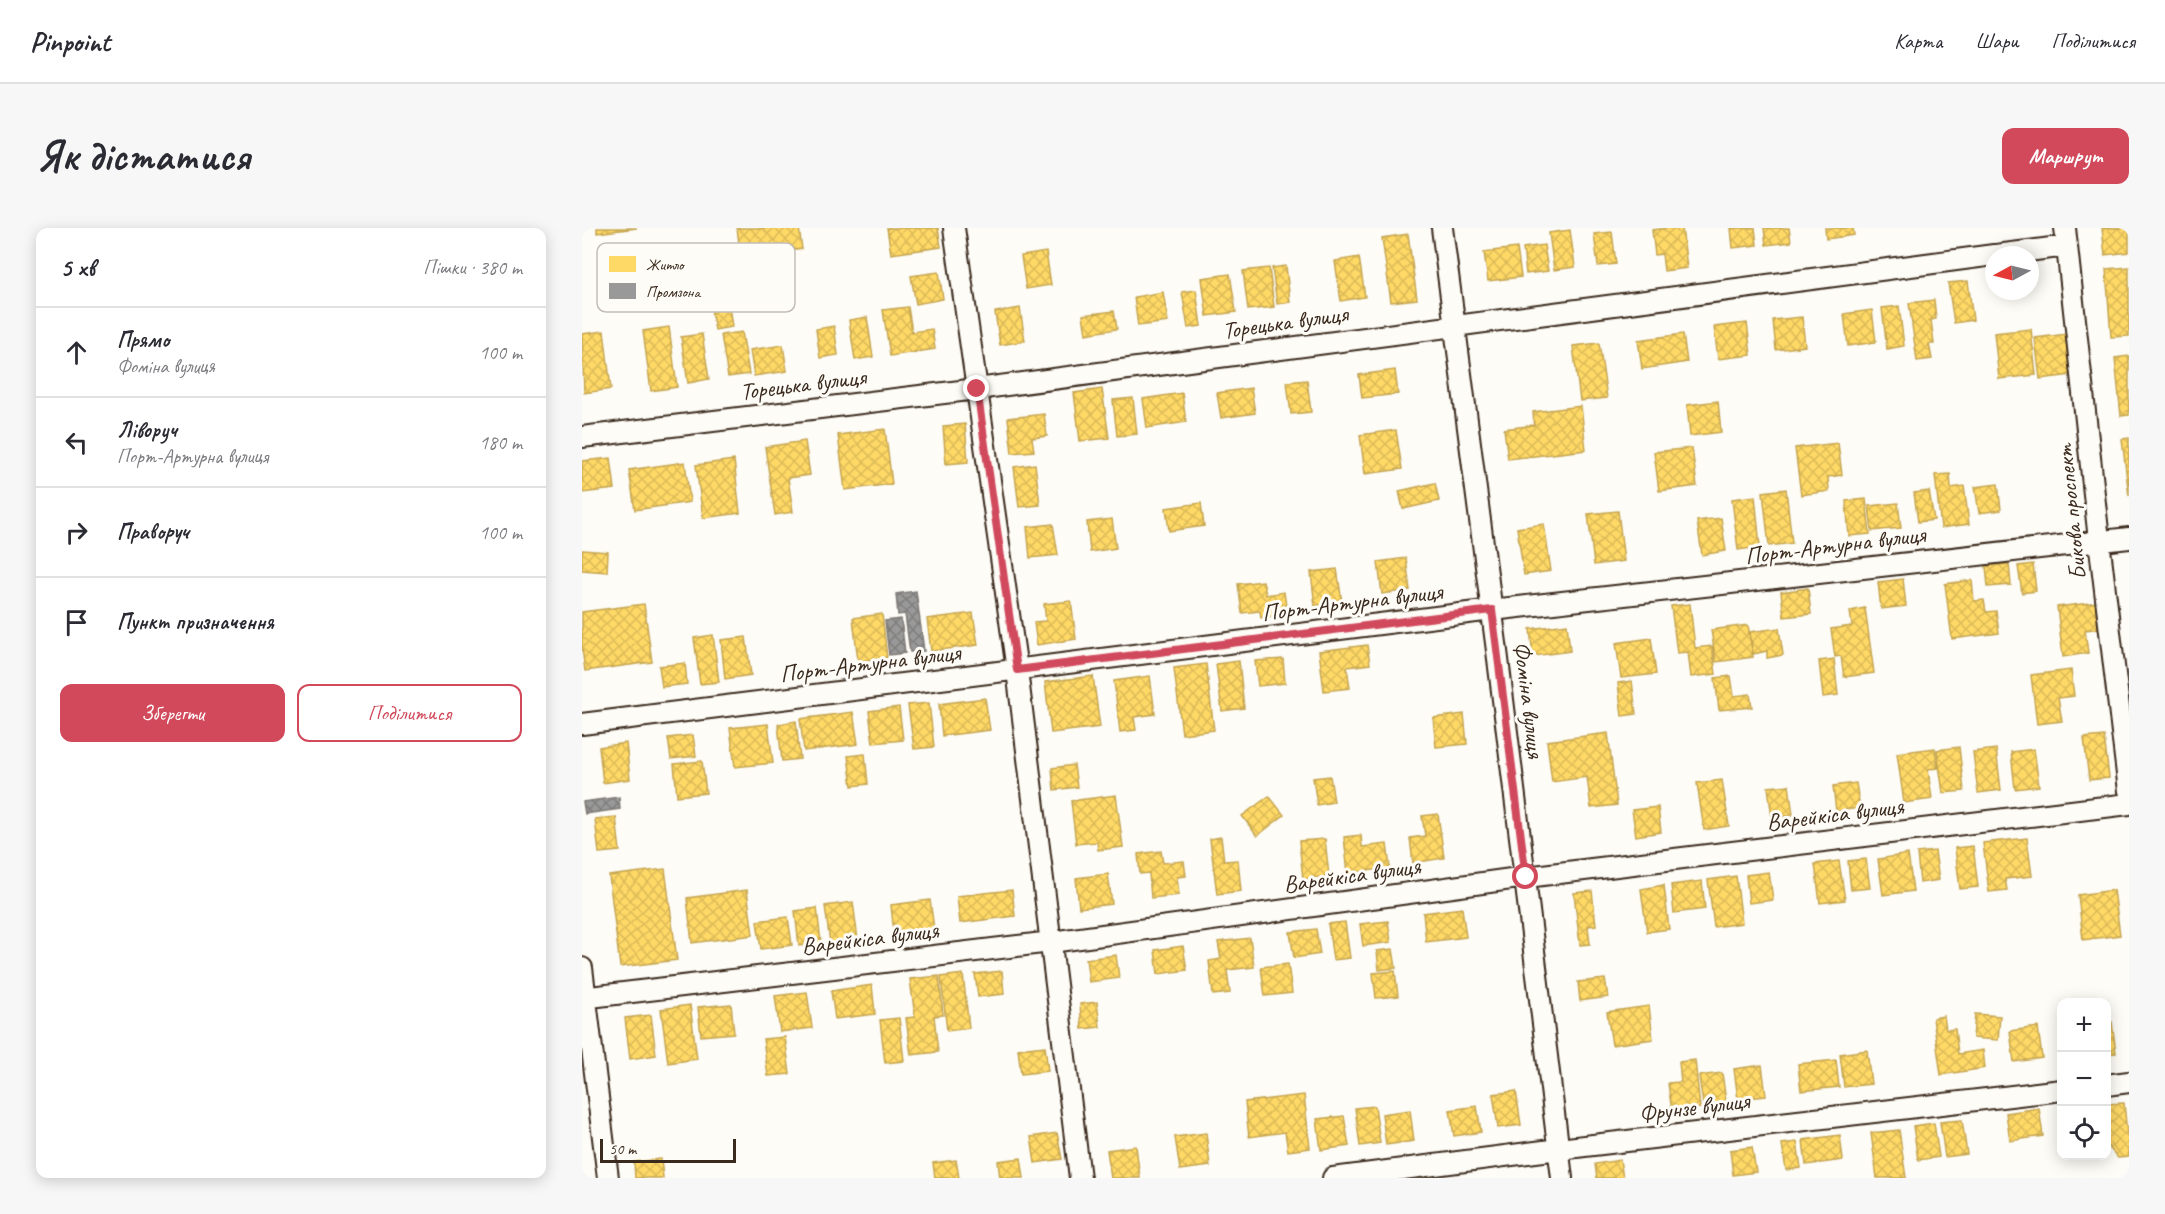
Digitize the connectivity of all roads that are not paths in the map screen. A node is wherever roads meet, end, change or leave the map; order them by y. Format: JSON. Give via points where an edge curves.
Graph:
{"nodes":[{"id":1,"x":954,"y":228,"type":"edge"},
{"id":2,"x":1442,"y":228,"type":"edge"},
{"id":3,"x":2066,"y":237,"type":"edge"},
{"id":4,"x":2030,"y":246,"type":"edge"},
{"id":5,"x":1985,"y":256,"type":"edge"},
{"id":6,"x":1454,"y":325,"type":"junction"},
{"id":7,"x":977,"y":389,"type":"junction"},
{"id":8,"x":582,"y":437,"type":"edge"},
{"id":9,"x":2129,"y":538,"type":"edge"},
{"id":10,"x":2099,"y":540,"type":"junction"},
{"id":11,"x":1492,"y":610,"type":"junction"},
{"id":12,"x":1017,"y":670,"type":"junction"},
{"id":13,"x":582,"y":724,"type":"edge"},
{"id":14,"x":2129,"y":791,"type":"edge"},
{"id":15,"x":2129,"y":804,"type":"edge"},
{"id":16,"x":1526,"y":877,"type":"junction"},
{"id":17,"x":1051,"y":942,"type":"junction"},
{"id":18,"x":582,"y":968,"type":"edge"},
{"id":19,"x":584,"y":997,"type":"edge"},
{"id":20,"x":2129,"y":1082,"type":"edge"},
{"id":21,"x":2111,"y":1084,"type":"edge"},
{"id":22,"x":2057,"y":1090,"type":"edge"},
{"id":23,"x":1559,"y":1149,"type":"junction"},
{"id":24,"x":608,"y":1178,"type":"edge"},
{"id":25,"x":1080,"y":1178,"type":"edge"},
{"id":26,"x":1333,"y":1178,"type":"edge"},
{"id":27,"x":1562,"y":1178,"type":"edge"}],
"edges":[{"from":1,"to":7,"type":"street"},
{"from":2,"to":6,"type":"street","name":"Фоміна вулиця"},
{"from":3,"to":4,"type":"street","name":"Торецька вулиця"},
{"from":3,"to":10,"type":"street","name":"Бикова проспект"},
{"from":5,"to":6,"type":"street","name":"Торецька вулиця"},
{"from":6,"to":7,"type":"street","name":"Торецька вулиця"},
{"from":6,"to":11,"type":"street","name":"Фоміна вулиця"},
{"from":7,"to":8,"type":"street","name":"Торецька вулиця"},
{"from":7,"to":12,"type":"street"},
{"from":9,"to":10,"type":"street","name":"Порт-Артурна вулиця"},
{"from":10,"to":11,"type":"street","name":"Порт-Артурна вулиця"},
{"from":10,"to":14,"type":"street","name":"Бикова проспект"},
{"from":11,"to":12,"type":"street","name":"Порт-Артурна вулиця"},
{"from":11,"to":16,"type":"street","name":"Фоміна вулиця"},
{"from":12,"to":13,"type":"street","name":"Порт-Артурна вулиця"},
{"from":12,"to":17,"type":"street"},
{"from":15,"to":16,"type":"street","name":"Варейкіса вулиця"},
{"from":16,"to":17,"type":"street","name":"Варейкіса вулиця"},
{"from":16,"to":23,"type":"street","name":"Фоміна вулиця"},
{"from":17,"to":19,"type":"street","name":"Варейкіса вулиця"},
{"from":17,"to":25,"type":"street"},
{"from":18,"to":19,"type":"street"},
{"from":19,"to":24,"type":"street"},
{"from":20,"to":21,"type":"street"},
{"from":22,"to":23,"type":"street","name":"Фрунзе вулиця"},
{"from":23,"to":26,"type":"street","name":"Фрунзе вулиця"},
{"from":23,"to":27,"type":"street","name":"Фоміна вулиця"}]}
